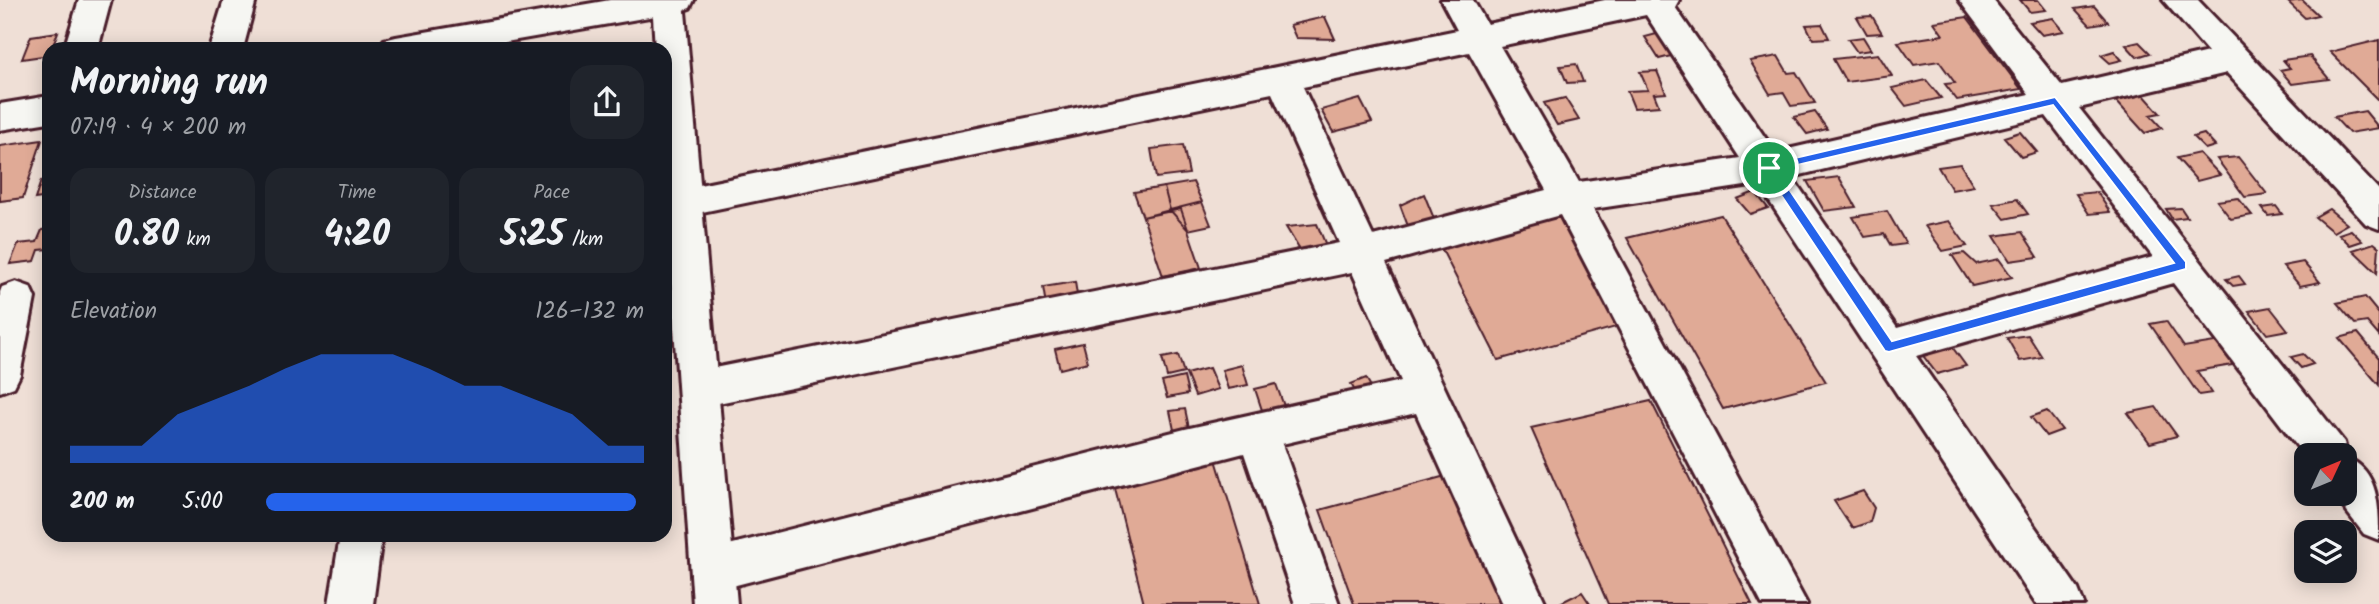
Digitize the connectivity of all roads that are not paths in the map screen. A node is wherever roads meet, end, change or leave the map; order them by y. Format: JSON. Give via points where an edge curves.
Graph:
{"nodes":[{"id":1,"x":95,"y":0,"type":"edge"},
{"id":2,"x":240,"y":0,"type":"edge"},
{"id":3,"x":1457,"y":0,"type":"edge"},
{"id":4,"x":1975,"y":0,"type":"edge"},
{"id":5,"x":2179,"y":0,"type":"edge"},
{"id":6,"x":671,"y":1,"type":"edge"},
{"id":7,"x":1658,"y":1,"type":"edge"},
{"id":8,"x":1477,"y":38,"type":"junction"},
{"id":9,"x":82,"y":42,"type":"edge"},
{"id":10,"x":228,"y":42,"type":"edge"},
{"id":11,"x":436,"y":42,"type":"edge"},
{"id":12,"x":2234,"y":59,"type":"junction"},
{"id":13,"x":1282,"y":78,"type":"junction"},
{"id":14,"x":2055,"y":101,"type":"junction"},
{"id":15,"x":42,"y":110,"type":"edge"},
{"id":16,"x":0,"y":117,"type":"edge"},
{"id":17,"x":1769,"y":168,"type":"junction"},
{"id":18,"x":676,"y":181,"type":"edge"},
{"id":19,"x":1569,"y":198,"type":"junction"},
{"id":20,"x":2379,"y":214,"type":"edge"},
{"id":21,"x":1363,"y":254,"type":"junction"},
{"id":22,"x":2182,"y":265,"type":"junction"},
{"id":23,"x":22,"y":297,"type":"edge"},
{"id":24,"x":1889,"y":347,"type":"junction"},
{"id":25,"x":0,"y":375,"type":"edge"},
{"id":26,"x":699,"y":389,"type":"junction"},
{"id":27,"x":1427,"y":393,"type":"junction"},
{"id":28,"x":1256,"y":432,"type":"junction"},
{"id":29,"x":2320,"y":443,"type":"edge"},
{"id":30,"x":2357,"y":492,"type":"edge"},
{"id":31,"x":2379,"y":520,"type":"edge"},
{"id":32,"x":360,"y":542,"type":"edge"},
{"id":33,"x":714,"y":587,"type":"edge"},
{"id":34,"x":351,"y":604,"type":"edge"},
{"id":35,"x":1317,"y":604,"type":"edge"},
{"id":36,"x":1524,"y":604,"type":"edge"},
{"id":37,"x":1785,"y":604,"type":"edge"},
{"id":38,"x":2062,"y":604,"type":"edge"}],
"edges":[{"from":1,"to":9,"type":"street"},
{"from":2,"to":10,"type":"street"},
{"from":3,"to":8,"type":"street"},
{"from":4,"to":14,"type":"street"},
{"from":5,"to":12,"type":"street"},
{"from":6,"to":11,"type":"street"},
{"from":6,"to":18,"type":"street"},
{"from":7,"to":8,"type":"street"},
{"from":7,"to":17,"type":"street"},
{"from":8,"to":13,"type":"street"},
{"from":8,"to":19,"type":"street"},
{"from":12,"to":14,"type":"street"},
{"from":12,"to":20,"type":"street"},
{"from":13,"to":18,"type":"street"},
{"from":13,"to":21,"type":"street"},
{"from":14,"to":17,"type":"street"},
{"from":14,"to":22,"type":"street"},
{"from":15,"to":16,"type":"street"},
{"from":17,"to":19,"type":"street"},
{"from":17,"to":24,"type":"street"},
{"from":18,"to":26,"type":"street"},
{"from":19,"to":21,"type":"street"},
{"from":19,"to":37,"type":"street"},
{"from":21,"to":26,"type":"street"},
{"from":21,"to":27,"type":"street"},
{"from":22,"to":24,"type":"street"},
{"from":22,"to":29,"type":"street"},
{"from":23,"to":25,"type":"street"},
{"from":24,"to":38,"type":"street"},
{"from":26,"to":33,"type":"street"},
{"from":27,"to":28,"type":"street"},
{"from":27,"to":36,"type":"street"},
{"from":28,"to":33,"type":"street"},
{"from":28,"to":35,"type":"street"},
{"from":30,"to":31,"type":"street"},
{"from":32,"to":34,"type":"street"}]}
